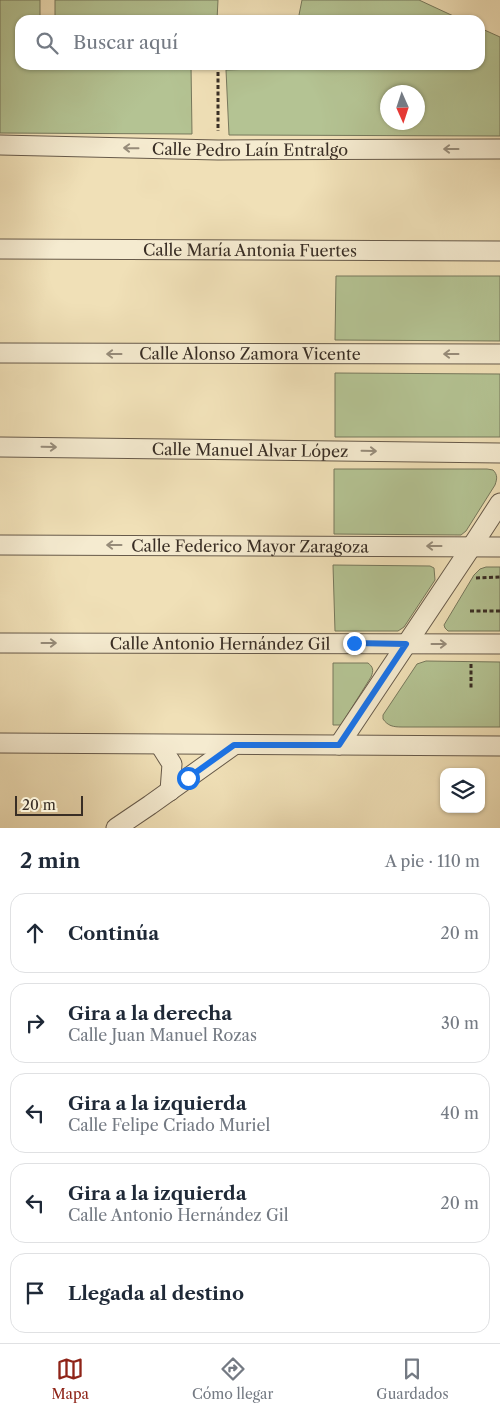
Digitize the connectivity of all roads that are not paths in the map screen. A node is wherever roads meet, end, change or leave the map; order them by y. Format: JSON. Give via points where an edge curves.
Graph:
{"nodes":[{"id":1,"x":0,"y":144,"type":"edge"},
{"id":2,"x":500,"y":148,"type":"edge"},
{"id":3,"x":0,"y":249,"type":"edge"},
{"id":4,"x":500,"y":251,"type":"edge"},
{"id":5,"x":0,"y":353,"type":"edge"},
{"id":6,"x":500,"y":354,"type":"edge"},
{"id":7,"x":0,"y":447,"type":"edge"},
{"id":8,"x":500,"y":452,"type":"edge"},
{"id":9,"x":500,"y":503,"type":"edge"},
{"id":10,"x":0,"y":545,"type":"edge"},
{"id":11,"x":472,"y":546,"type":"junction"},
{"id":12,"x":500,"y":547,"type":"edge"},
{"id":13,"x":0,"y":643,"type":"edge"},
{"id":14,"x":406,"y":644,"type":"junction"},
{"id":15,"x":500,"y":644,"type":"edge"},
{"id":16,"x":0,"y":744,"type":"edge"},
{"id":17,"x":160,"y":744,"type":"junction"},
{"id":18,"x":234,"y":745,"type":"junction"},
{"id":19,"x":339,"y":745,"type":"junction"},
{"id":20,"x":500,"y":746,"type":"edge"},
{"id":21,"x":170,"y":792,"type":"junction"},
{"id":22,"x":116,"y":828,"type":"edge"}],
"edges":[{"from":2,"to":1,"type":"street","name":"Calle Pedro Laín Entralgo","one_way":true,"via":[[218,150]]},
{"from":3,"to":4,"type":"street","name":"Calle María Antonia Fuertes"},
{"from":6,"to":5,"type":"street","name":"Calle Alonso Zamora Vicente","one_way":true},
{"from":7,"to":8,"type":"street","name":"Calle Manuel Alvar López","one_way":true},
{"from":9,"to":11,"type":"street"},
{"from":11,"to":10,"type":"street","name":"Calle Federico Mayor Zaragoza","one_way":true},
{"from":11,"to":12,"type":"street","name":"Calle Federico Mayor Zaragoza"},
{"from":11,"to":14,"type":"street"},
{"from":13,"to":14,"type":"street","name":"Calle Antonio Hernández Gil","one_way":true},
{"from":14,"to":15,"type":"street","name":"Calle Antonio Hernández Gil","one_way":true},
{"from":14,"to":19,"type":"street"},
{"from":16,"to":17,"type":"street"},
{"from":17,"to":18,"type":"street"},
{"from":17,"to":21,"type":"street","via":[[172,764]]},
{"from":18,"to":19,"type":"street"},
{"from":18,"to":21,"type":"street"},
{"from":19,"to":20,"type":"street"},
{"from":21,"to":22,"type":"street"}]}
